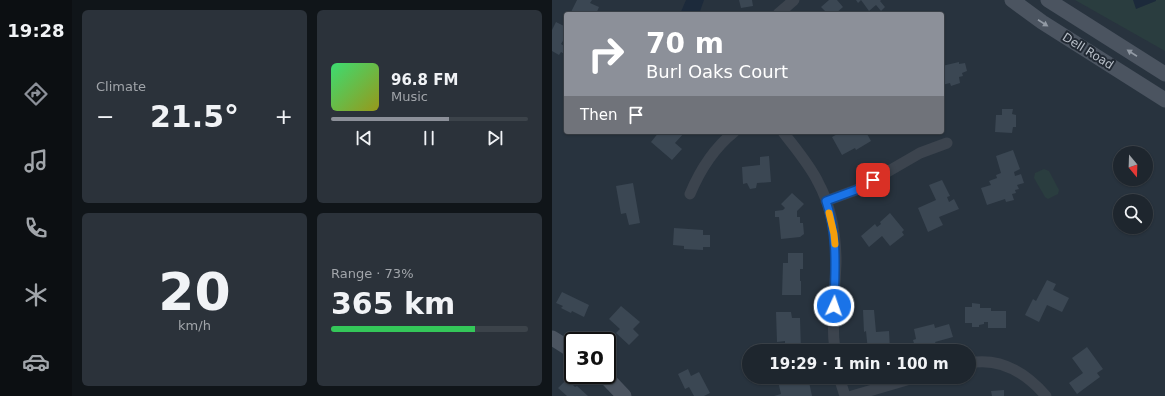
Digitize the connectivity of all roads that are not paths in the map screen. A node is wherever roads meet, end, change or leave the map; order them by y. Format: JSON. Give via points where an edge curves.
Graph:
{"nodes":[{"id":1,"x":794,"y":0,"type":"edge"},
{"id":2,"x":1012,"y":0,"type":"edge"},
{"id":3,"x":1048,"y":0,"type":"edge"},
{"id":4,"x":780,"y":12,"type":"edge"},
{"id":5,"x":1165,"y":74,"type":"edge"},
{"id":6,"x":1165,"y":100,"type":"edge"},
{"id":7,"x":732,"y":134,"type":"edge"},
{"id":8,"x":784,"y":134,"type":"edge"},
{"id":9,"x":947,"y":143,"type":"dead end"},
{"id":10,"x":690,"y":194,"type":"dead end"},
{"id":11,"x":826,"y":201,"type":"junction"},
{"id":12,"x":552,"y":338,"type":"edge"},
{"id":13,"x":835,"y":344,"type":"edge"},
{"id":14,"x":564,"y":345,"type":"edge"},
{"id":15,"x":976,"y":362,"type":"edge"},
{"id":16,"x":613,"y":384,"type":"edge"},
{"id":17,"x":842,"y":384,"type":"edge"},
{"id":18,"x":893,"y":384,"type":"edge"},
{"id":19,"x":624,"y":396,"type":"edge"},
{"id":20,"x":845,"y":396,"type":"edge"},
{"id":21,"x":852,"y":396,"type":"edge"},
{"id":22,"x":1046,"y":396,"type":"edge"}],
"edges":[{"from":1,"to":4,"type":"street"},
{"from":2,"to":6,"type":"main road","name":"Dell Road","one_way":true,"via":[[1042,22]]},
{"from":5,"to":3,"type":"main road","name":"Dell Road","one_way":true},
{"from":7,"to":10,"type":"street","via":[[710,156],[698,174]]},
{"from":8,"to":11,"type":"street","via":[[818,182]]},
{"from":9,"to":11,"type":"street","via":[[920,153],[856,190]]},
{"from":11,"to":13,"type":"street","via":[[834,234],[836,260]]},
{"from":12,"to":14,"type":"main road"},
{"from":15,"to":22,"type":"street","via":[[993,362],[1009,366],[1037,385]]},
{"from":16,"to":19,"type":"main road"},
{"from":17,"to":20,"type":"street"},
{"from":18,"to":21,"type":"street"}]}
